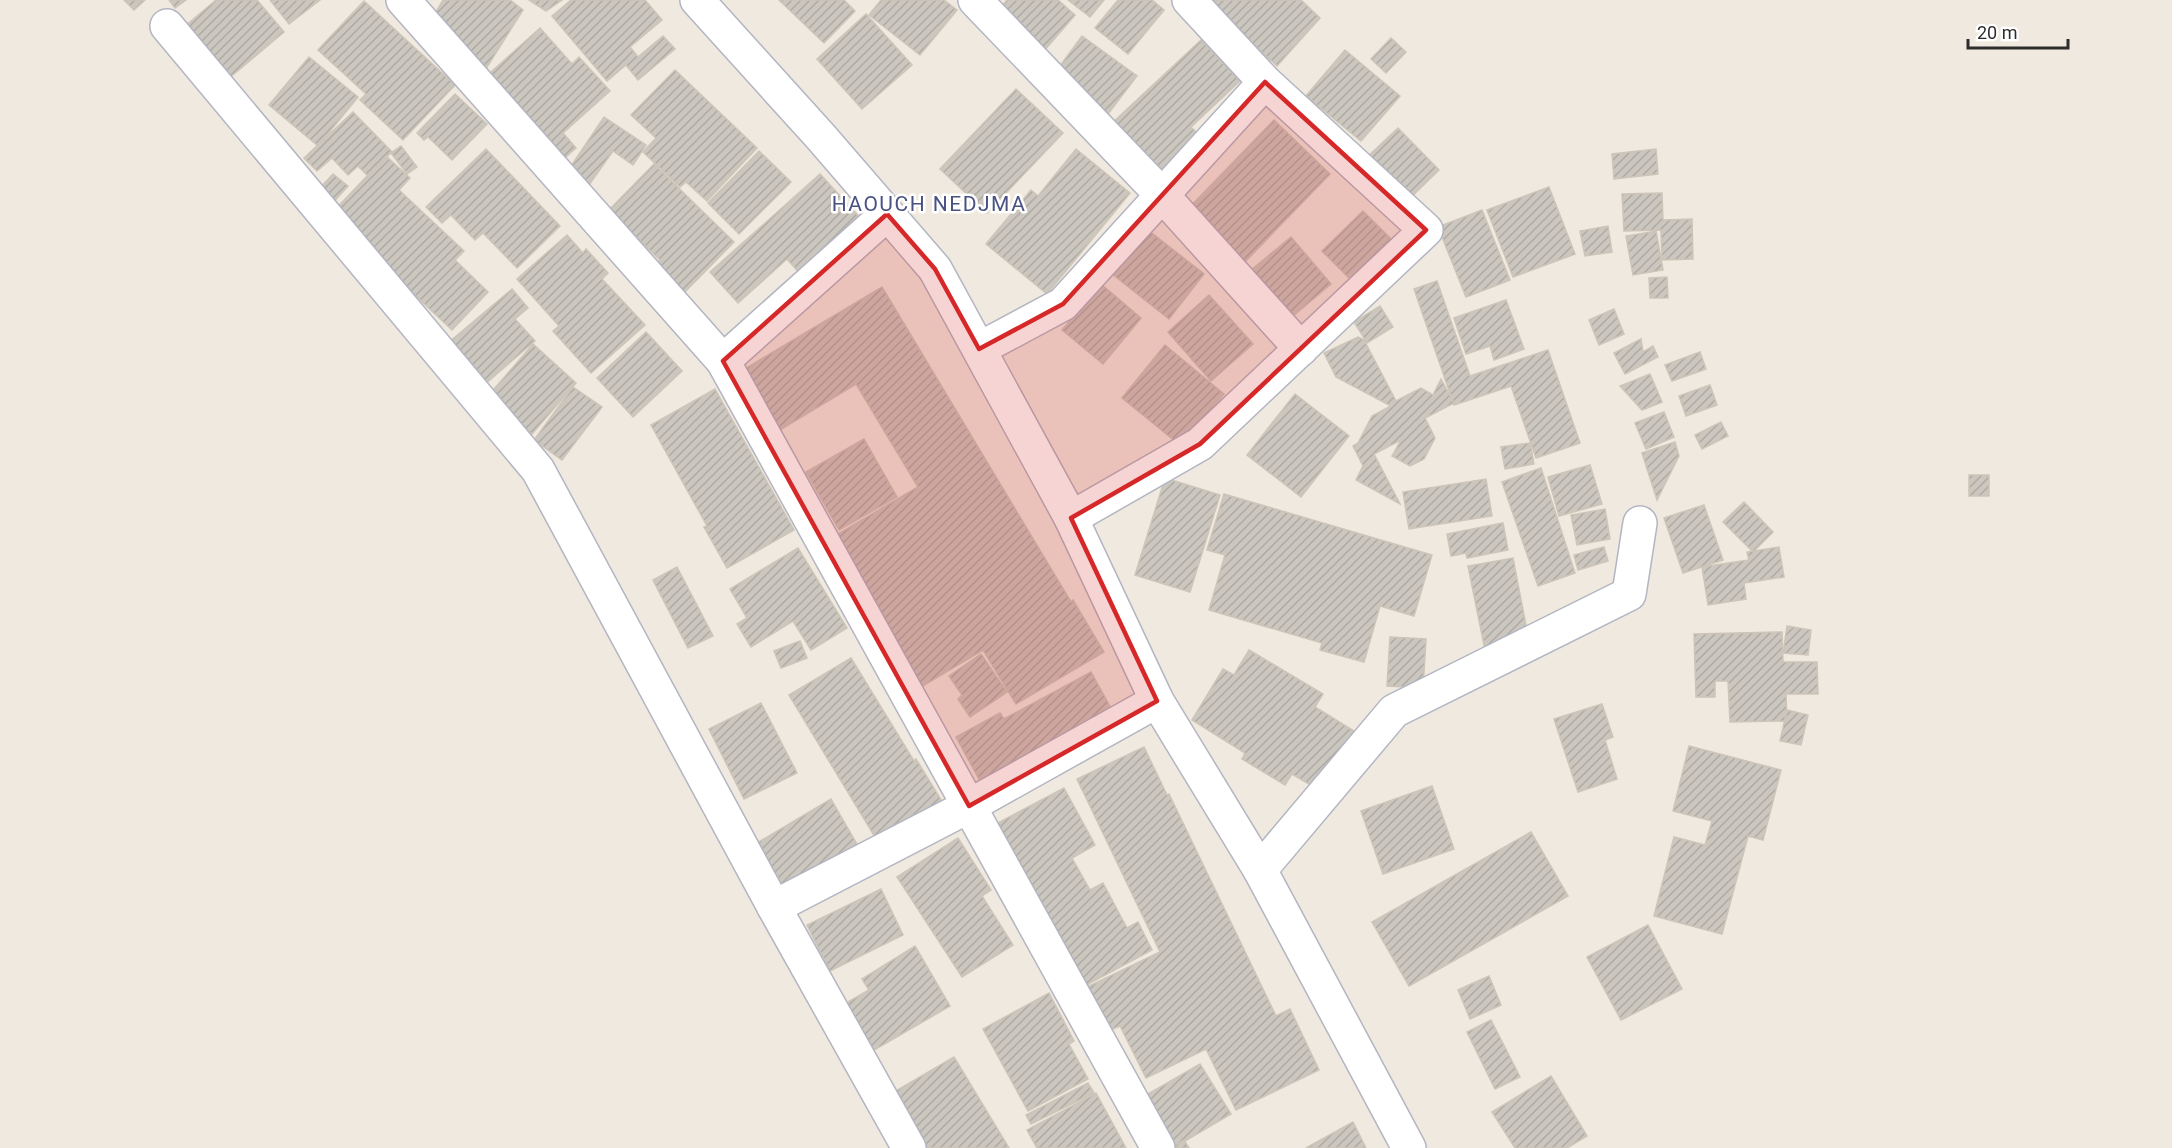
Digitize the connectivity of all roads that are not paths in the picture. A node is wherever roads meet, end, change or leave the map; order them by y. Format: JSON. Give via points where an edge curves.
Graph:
{"nodes":[{"id":1,"x":403,"y":0,"type":"edge"},
{"id":2,"x":697,"y":0,"type":"edge"},
{"id":3,"x":975,"y":0,"type":"edge"},
{"id":4,"x":1189,"y":0,"type":"edge"},
{"id":5,"x":167,"y":26,"type":"dead end"},
{"id":6,"x":1265,"y":82,"type":"junction"},
{"id":7,"x":1162,"y":195,"type":"junction"},
{"id":8,"x":887,"y":214,"type":"junction"},
{"id":9,"x":979,"y":349,"type":"junction"},
{"id":10,"x":1301,"y":349,"type":"junction"},
{"id":11,"x":723,"y":361,"type":"junction"},
{"id":12,"x":1071,"y":518,"type":"junction"},
{"id":13,"x":1640,"y":523,"type":"dead end"},
{"id":14,"x":1157,"y":701,"type":"junction"},
{"id":15,"x":969,"y":806,"type":"junction"},
{"id":16,"x":1260,"y":870,"type":"junction"},
{"id":17,"x":774,"y":907,"type":"junction"},
{"id":18,"x":909,"y":1148,"type":"edge"},
{"id":19,"x":1158,"y":1148,"type":"edge"},
{"id":20,"x":1409,"y":1148,"type":"edge"}],
"edges":[{"from":1,"to":11,"type":"street"},
{"from":2,"to":8,"type":"street"},
{"from":3,"to":7,"type":"street"},
{"from":4,"to":6,"type":"street"},
{"from":5,"to":17,"type":"street","via":[[538,470]]},
{"from":6,"to":7,"type":"street"},
{"from":6,"to":10,"type":"street","via":[[1426,230]]},
{"from":7,"to":9,"type":"street","via":[[1063,304]]},
{"from":7,"to":10,"type":"street"},
{"from":8,"to":9,"type":"street","via":[[935,269]]},
{"from":8,"to":11,"type":"street"},
{"from":9,"to":12,"type":"street"},
{"from":10,"to":12,"type":"street","via":[[1200,444]]},
{"from":11,"to":15,"type":"street"},
{"from":12,"to":14,"type":"street"},
{"from":13,"to":16,"type":"street","via":[[1629,594],[1394,711]]},
{"from":14,"to":15,"type":"street"},
{"from":14,"to":16,"type":"street"},
{"from":15,"to":17,"type":"street"},
{"from":15,"to":19,"type":"street"},
{"from":16,"to":20,"type":"street"},
{"from":17,"to":18,"type":"street"}]}
